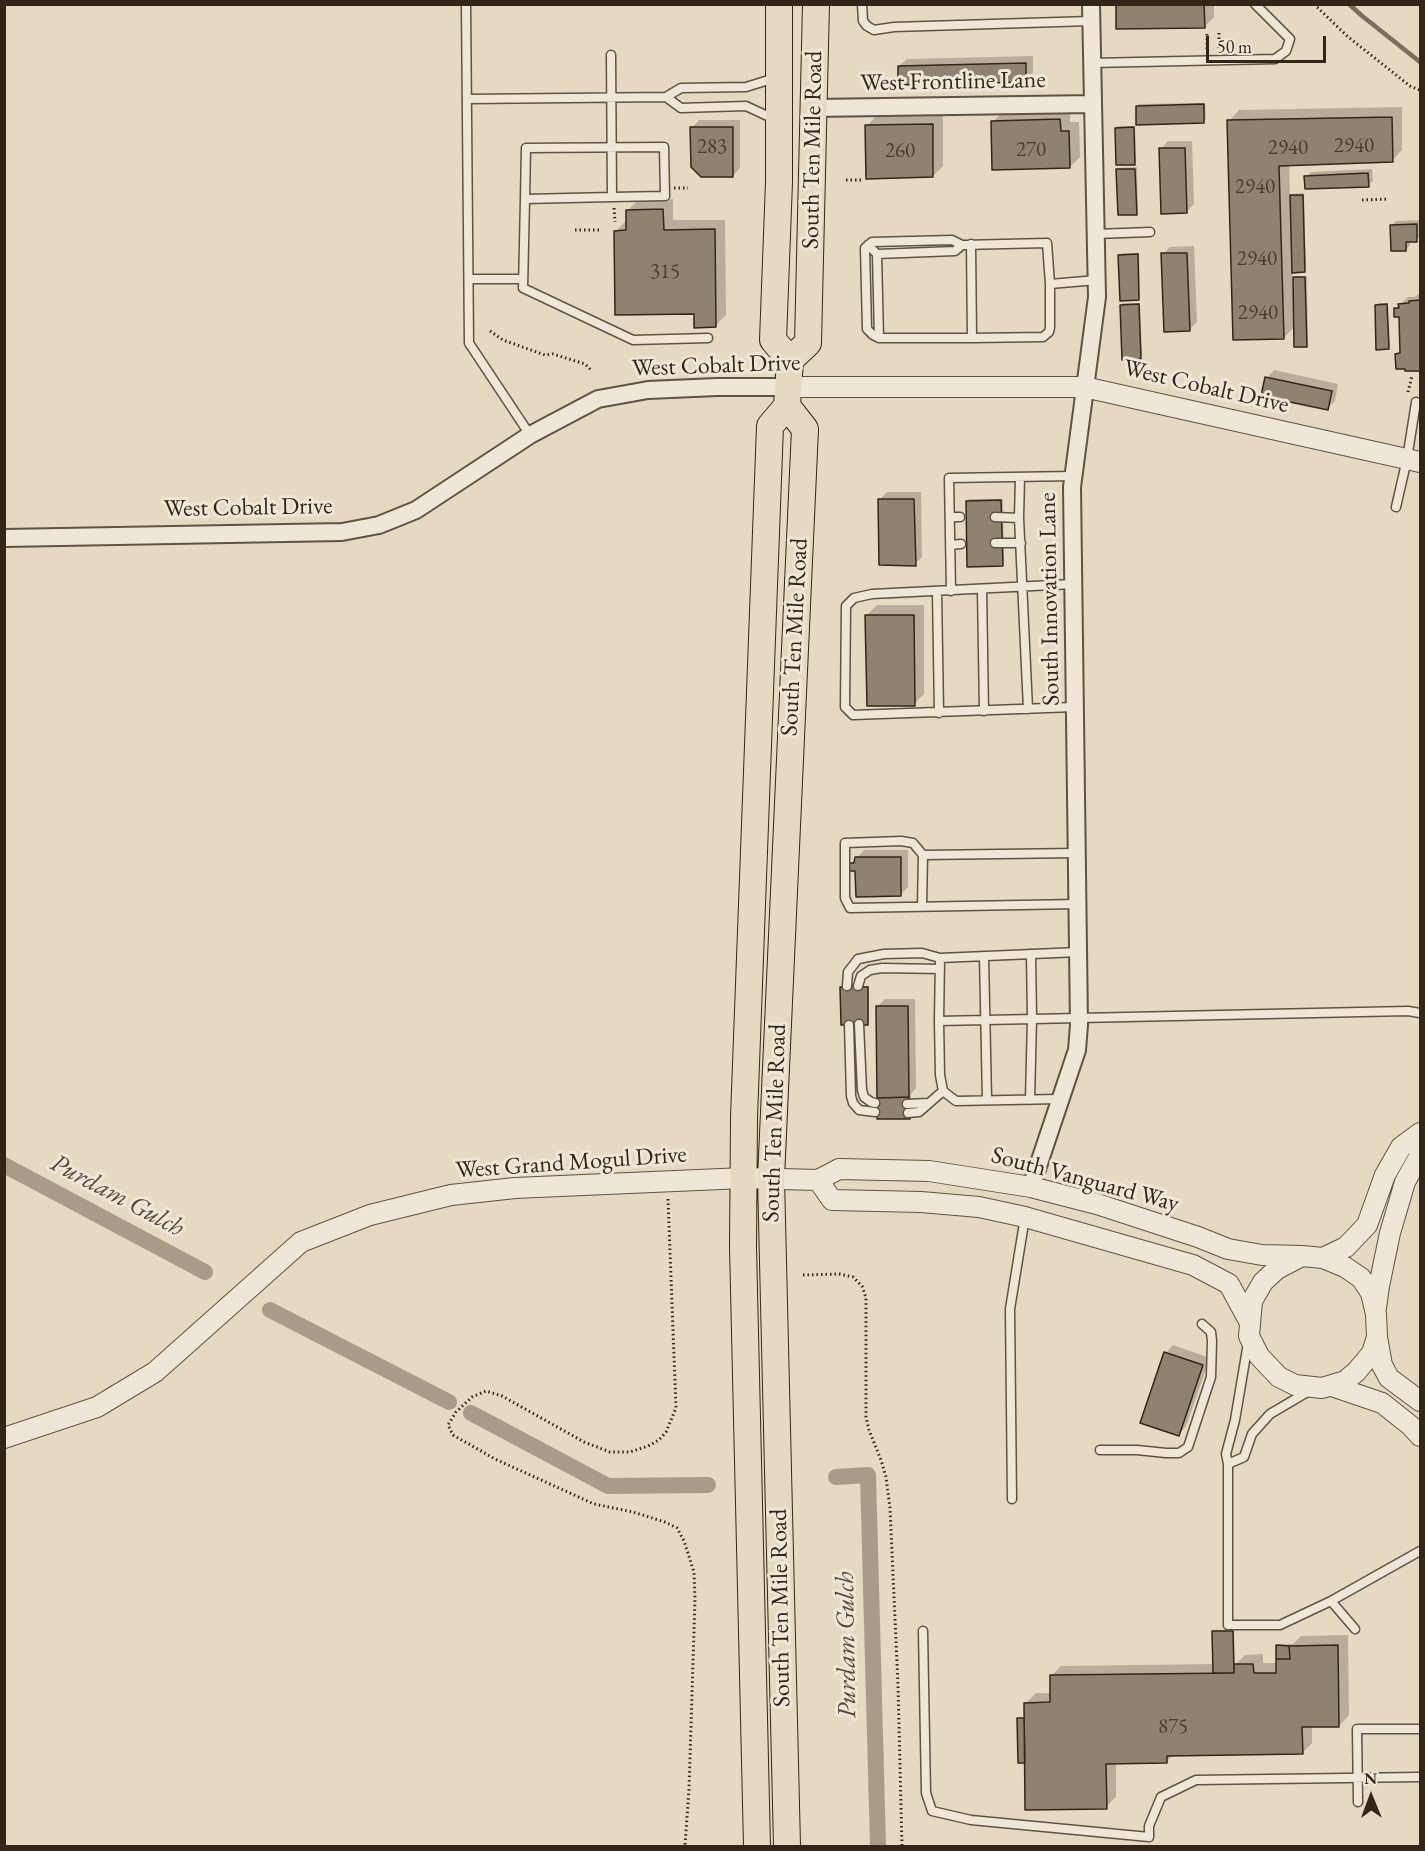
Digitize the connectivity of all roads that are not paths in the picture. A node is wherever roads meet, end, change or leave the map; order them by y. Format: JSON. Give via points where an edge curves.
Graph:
{"nodes":[{"id":1,"x":466,"y":4,"type":"edge"},
{"id":2,"x":779,"y":4,"type":"edge"},
{"id":3,"x":816,"y":4,"type":"edge"},
{"id":4,"x":862,"y":4,"type":"edge"},
{"id":5,"x":1255,"y":4,"type":"edge"},
{"id":6,"x":1091,"y":13,"type":"edge"},
{"id":7,"x":611,"y":55,"type":"dead end"},
{"id":8,"x":1092,"y":63,"type":"junction"},
{"id":9,"x":779,"y":76,"type":"junction"},
{"id":10,"x":666,"y":97,"type":"junction"},
{"id":11,"x":611,"y":98,"type":"junction"},
{"id":12,"x":468,"y":99,"type":"junction"},
{"id":13,"x":1093,"y":104,"type":"junction"},
{"id":14,"x":814,"y":108,"type":"junction"},
{"id":15,"x":779,"y":122,"type":"junction"},
{"id":16,"x":612,"y":146,"type":"junction"},
{"id":17,"x":612,"y":197,"type":"junction"},
{"id":18,"x":525,"y":199,"type":"junction"},
{"id":19,"x":1150,"y":232,"type":"dead end"},
{"id":20,"x":1096,"y":234,"type":"junction"},
{"id":21,"x":923,"y":240,"type":"junction"},
{"id":22,"x":868,"y":245,"type":"junction"},
{"id":23,"x":966,"y":245,"type":"junction"},
{"id":24,"x":924,"y":253,"type":"junction"},
{"id":25,"x":877,"y":254,"type":"junction"},
{"id":26,"x":469,"y":279,"type":"junction"},
{"id":27,"x":523,"y":279,"type":"junction"},
{"id":28,"x":1097,"y":280,"type":"junction"},
{"id":29,"x":1050,"y":284,"type":"junction"},
{"id":30,"x":708,"y":338,"type":"dead end"},
{"id":31,"x":879,"y":338,"type":"junction"},
{"id":32,"x":972,"y":338,"type":"junction"},
{"id":33,"x":790,"y":360,"type":"junction"},
{"id":34,"x":1084,"y":387,"type":"junction"},
{"id":35,"x":787,"y":396,"type":"junction"},
{"id":36,"x":1411,"y":401,"type":"road end"},
{"id":37,"x":530,"y":435,"type":"junction"},
{"id":38,"x":1414,"y":460,"type":"edge"},
{"id":39,"x":1073,"y":476,"type":"junction"},
{"id":40,"x":1020,"y":477,"type":"junction"},
{"id":41,"x":1396,"y":507,"type":"dead end"},
{"id":42,"x":950,"y":517,"type":"junction"},
{"id":43,"x":995,"y":517,"type":"dead end"},
{"id":44,"x":960,"y":518,"type":"dead end"},
{"id":45,"x":1019,"y":518,"type":"junction"},
{"id":46,"x":4,"y":538,"type":"edge"},
{"id":47,"x":995,"y":543,"type":"dead end"},
{"id":48,"x":1021,"y":543,"type":"junction"},
{"id":49,"x":961,"y":544,"type":"dead end"},
{"id":50,"x":950,"y":545,"type":"junction"},
{"id":51,"x":1073,"y":584,"type":"junction"},
{"id":52,"x":1023,"y":586,"type":"junction"},
{"id":53,"x":982,"y":590,"type":"junction"},
{"id":54,"x":937,"y":591,"type":"junction"},
{"id":55,"x":951,"y":591,"type":"junction"},
{"id":56,"x":1075,"y":707,"type":"junction"},
{"id":57,"x":1028,"y":709,"type":"junction"},
{"id":58,"x":984,"y":711,"type":"junction"},
{"id":59,"x":939,"y":713,"type":"junction"},
{"id":60,"x":1077,"y":853,"type":"junction"},
{"id":61,"x":923,"y":855,"type":"junction"},
{"id":62,"x":1078,"y":904,"type":"junction"},
{"id":63,"x":922,"y":906,"type":"junction"},
{"id":64,"x":1079,"y":952,"type":"junction"},
{"id":65,"x":1031,"y":954,"type":"junction"},
{"id":66,"x":984,"y":956,"type":"junction"},
{"id":67,"x":940,"y":958,"type":"junction"},
{"id":68,"x":940,"y":969,"type":"junction"},
{"id":69,"x":847,"y":986,"type":"dead end"},
{"id":70,"x":858,"y":986,"type":"dead end"},
{"id":71,"x":1420,"y":1013,"type":"edge"},
{"id":72,"x":1079,"y":1016,"type":"junction"},
{"id":73,"x":1032,"y":1018,"type":"junction"},
{"id":74,"x":986,"y":1020,"type":"junction"},
{"id":75,"x":939,"y":1021,"type":"junction"},
{"id":76,"x":859,"y":1024,"type":"dead end"},
{"id":77,"x":849,"y":1025,"type":"dead end"},
{"id":78,"x":943,"y":1091,"type":"junction"},
{"id":79,"x":1059,"y":1099,"type":"junction"},
{"id":80,"x":987,"y":1100,"type":"junction"},
{"id":81,"x":1030,"y":1100,"type":"junction"},
{"id":82,"x":908,"y":1109,"type":"dead end"},
{"id":83,"x":1420,"y":1136,"type":"edge"},
{"id":84,"x":1420,"y":1155,"type":"edge"},
{"id":85,"x":744,"y":1178,"type":"junction"},
{"id":86,"x":771,"y":1178,"type":"junction"},
{"id":87,"x":818,"y":1180,"type":"junction"},
{"id":88,"x":1031,"y":1187,"type":"junction"},
{"id":89,"x":1025,"y":1217,"type":"junction"},
{"id":90,"x":1302,"y":1256,"type":"junction"},
{"id":91,"x":1323,"y":1258,"type":"junction"},
{"id":92,"x":1376,"y":1314,"type":"junction"},
{"id":93,"x":1202,"y":1324,"type":"dead end"},
{"id":94,"x":1249,"y":1328,"type":"junction"},
{"id":95,"x":1377,"y":1337,"type":"junction"},
{"id":96,"x":1332,"y":1386,"type":"junction"},
{"id":97,"x":1312,"y":1389,"type":"junction"},
{"id":98,"x":1420,"y":1401,"type":"edge"},
{"id":99,"x":1420,"y":1436,"type":"edge"},
{"id":100,"x":4,"y":1438,"type":"edge"},
{"id":101,"x":1100,"y":1450,"type":"dead end"},
{"id":102,"x":1228,"y":1464,"type":"junction"},
{"id":103,"x":1012,"y":1499,"type":"dead end"},
{"id":104,"x":1420,"y":1551,"type":"edge"},
{"id":105,"x":1331,"y":1600,"type":"junction"},
{"id":106,"x":1355,"y":1629,"type":"dead end"},
{"id":107,"x":923,"y":1631,"type":"dead end"},
{"id":108,"x":1420,"y":1729,"type":"edge"},
{"id":109,"x":1420,"y":1777,"type":"edge"},
{"id":110,"x":1357,"y":1778,"type":"junction"},
{"id":111,"x":1358,"y":1802,"type":"dead end"},
{"id":112,"x":757,"y":1846,"type":"edge"},
{"id":113,"x":787,"y":1846,"type":"edge"}],
"edges":[{"from":1,"to":12,"type":"lane"},
{"from":2,"to":9,"type":"main road","name":"South Ten Mile Road"},
{"from":3,"to":14,"type":"main road","name":"South Ten Mile Road"},
{"from":4,"to":6,"type":"lane","via":[[863,21],[874,30]]},
{"from":5,"to":8,"type":"lane","via":[[1290,39],[1286,51],[1275,59]]},
{"from":6,"to":8,"type":"street","name":"South Innovation Lane"},
{"from":7,"to":11,"type":"lane"},
{"from":8,"to":13,"type":"street","name":"South Innovation Lane"},
{"from":9,"to":10,"type":"lane","via":[[746,87],[681,88]]},
{"from":9,"to":15,"type":"main road","name":"South Ten Mile Road"},
{"from":10,"to":11,"type":"lane"},
{"from":10,"to":15,"type":"lane","via":[[681,108],[746,106]]},
{"from":11,"to":12,"type":"lane"},
{"from":11,"to":16,"type":"lane"},
{"from":12,"to":26,"type":"lane"},
{"from":13,"to":14,"type":"street","name":"West Frontline Lane"},
{"from":13,"to":20,"type":"street","name":"South Innovation Lane"},
{"from":14,"to":33,"type":"main road","name":"South Ten Mile Road","via":[[808,343]]},
{"from":15,"to":33,"type":"main road","name":"South Ten Mile Road","via":[[773,340]]},
{"from":16,"to":17,"type":"lane"},
{"from":16,"to":17,"type":"lane","via":[[664,147],[665,196]]},
{"from":16,"to":18,"type":"lane","via":[[526,148]]},
{"from":17,"to":18,"type":"lane"},
{"from":18,"to":27,"type":"lane"},
{"from":19,"to":20,"type":"lane"},
{"from":20,"to":28,"type":"street","name":"South Innovation Lane"},
{"from":21,"to":22,"type":"lane"},
{"from":21,"to":23,"type":"lane","via":[[952,240]]},
{"from":21,"to":24,"type":"lane"},
{"from":22,"to":25,"type":"lane"},
{"from":22,"to":31,"type":"lane","via":[[864,255],[867,328]]},
{"from":23,"to":24,"type":"lane","via":[[955,251]]},
{"from":23,"to":29,"type":"lane","via":[[1047,243]]},
{"from":23,"to":32,"type":"lane"},
{"from":24,"to":25,"type":"lane"},
{"from":25,"to":31,"type":"lane"},
{"from":26,"to":27,"type":"lane"},
{"from":26,"to":37,"type":"lane","via":[[469,343]]},
{"from":27,"to":30,"type":"lane","via":[[523,288],[633,340]]},
{"from":28,"to":29,"type":"lane"},
{"from":28,"to":34,"type":"street","name":"South Innovation Lane"},
{"from":29,"to":32,"type":"lane","via":[[1050,327],[1043,337]]},
{"from":31,"to":32,"type":"lane"},
{"from":33,"to":35,"type":"main road"},
{"from":34,"to":35,"type":"street","name":"West Cobalt Drive"},
{"from":34,"to":38,"type":"street","name":"West Cobalt Drive"},
{"from":34,"to":39,"type":"street","name":"South Innovation Lane"},
{"from":35,"to":37,"type":"street","name":"West Cobalt Drive","via":[[717,387],[648,390],[598,399]]},
{"from":35,"to":85,"type":"main road","name":"South Ten Mile Road","via":[[770,426]]},
{"from":35,"to":86,"type":"main road","name":"South Ten Mile Road","via":[[805,429]]},
{"from":36,"to":38,"type":"lane"},
{"from":37,"to":46,"type":"street","name":"West Cobalt Drive","via":[[416,510],[379,525],[342,532]]},
{"from":38,"to":41,"type":"lane"},
{"from":39,"to":40,"type":"lane"},
{"from":39,"to":51,"type":"street","name":"South Innovation Lane"},
{"from":40,"to":42,"type":"lane","via":[[950,478]]},
{"from":40,"to":45,"type":"lane"},
{"from":42,"to":44,"type":"lane"},
{"from":42,"to":50,"type":"lane"},
{"from":43,"to":45,"type":"lane"},
{"from":45,"to":48,"type":"lane"},
{"from":47,"to":48,"type":"lane"},
{"from":48,"to":52,"type":"lane"},
{"from":49,"to":50,"type":"lane"},
{"from":50,"to":55,"type":"lane"},
{"from":51,"to":52,"type":"lane"},
{"from":51,"to":56,"type":"street","name":"South Innovation Lane"},
{"from":52,"to":53,"type":"lane"},
{"from":52,"to":57,"type":"lane"},
{"from":53,"to":55,"type":"lane"},
{"from":53,"to":58,"type":"lane"},
{"from":54,"to":55,"type":"lane"},
{"from":54,"to":59,"type":"lane"},
{"from":54,"to":59,"type":"lane","via":[[872,594],[854,598],[846,606],[845,707],[854,715]]},
{"from":56,"to":57,"type":"lane"},
{"from":56,"to":60,"type":"street","name":"South Innovation Lane"},
{"from":57,"to":58,"type":"lane"},
{"from":58,"to":59,"type":"lane"},
{"from":60,"to":61,"type":"lane"},
{"from":60,"to":62,"type":"street","name":"South Innovation Lane"},
{"from":61,"to":63,"type":"lane"},
{"from":61,"to":63,"type":"lane","via":[[914,843],[901,841],[844,843],[845,898],[850,908]]},
{"from":62,"to":63,"type":"lane"},
{"from":62,"to":64,"type":"street","name":"South Innovation Lane"},
{"from":64,"to":65,"type":"lane"},
{"from":64,"to":72,"type":"street","name":"South Innovation Lane"},
{"from":65,"to":66,"type":"lane"},
{"from":65,"to":73,"type":"lane"},
{"from":66,"to":67,"type":"lane"},
{"from":66,"to":74,"type":"lane"},
{"from":67,"to":68,"type":"lane"},
{"from":67,"to":69,"type":"lane","via":[[922,953],[858,959],[848,972]]},
{"from":68,"to":70,"type":"lane","via":[[870,970],[861,976]]},
{"from":68,"to":75,"type":"lane"},
{"from":71,"to":72,"type":"lane"},
{"from":72,"to":73,"type":"lane"},
{"from":72,"to":79,"type":"street","name":"South Innovation Lane","via":[[1077,1050]]},
{"from":73,"to":74,"type":"lane"},
{"from":73,"to":81,"type":"lane"},
{"from":74,"to":75,"type":"lane"},
{"from":74,"to":80,"type":"lane"},
{"from":75,"to":78,"type":"lane"},
{"from":76,"to":77,"type":"lane","via":[[862,1090],[875,1107],[859,1110],[851,1096]]},
{"from":78,"to":80,"type":"lane","via":[[956,1101]]},
{"from":78,"to":82,"type":"lane","via":[[928,1103]]},
{"from":79,"to":81,"type":"lane"},
{"from":79,"to":88,"type":"street","name":"South Innovation Lane"},
{"from":80,"to":81,"type":"lane"},
{"from":83,"to":91,"type":"street","via":[[1401,1147],[1385,1175],[1367,1225],[1346,1247]]},
{"from":84,"to":92,"type":"street","via":[[1405,1182],[1390,1233]]},
{"from":85,"to":86,"type":"street","name":"South Vanguard Way"},
{"from":85,"to":100,"type":"street","name":"West Grand Mogul Drive","via":[[515,1188],[451,1195],[370,1215],[301,1242],[155,1372],[97,1407]]},
{"from":85,"to":112,"type":"main road","name":"South Ten Mile Road"},
{"from":86,"to":87,"type":"street","name":"South Vanguard Way"},
{"from":86,"to":113,"type":"main road","name":"South Ten Mile Road"},
{"from":87,"to":88,"type":"street","name":"South Vanguard Way","via":[[839,1169],[929,1171]]},
{"from":87,"to":89,"type":"street","via":[[832,1200],[979,1207]]},
{"from":88,"to":90,"type":"street","name":"South Vanguard Way","via":[[1228,1249]]},
{"from":89,"to":94,"type":"street","via":[[1193,1265],[1229,1284]]},
{"from":89,"to":103,"type":"lane","via":[[1010,1308]]},
{"from":90,"to":91,"type":"street"},
{"from":90,"to":94,"type":"street","via":[[1277,1269],[1263,1282],[1252,1301]]},
{"from":91,"to":92,"type":"street","via":[[1361,1278],[1371,1293]]},
{"from":92,"to":95,"type":"street"},
{"from":93,"to":101,"type":"lane","via":[[1212,1341],[1211,1377],[1188,1447],[1179,1453]]},
{"from":94,"to":97,"type":"street","via":[[1259,1356],[1279,1377]]},
{"from":94,"to":102,"type":"lane","via":[[1226,1454]]},
{"from":95,"to":96,"type":"street","via":[[1372,1353],[1356,1372]]},
{"from":95,"to":98,"type":"street","via":[[1382,1365],[1389,1378]]},
{"from":96,"to":97,"type":"street"},
{"from":96,"to":99,"type":"street","via":[[1382,1403]]},
{"from":97,"to":102,"type":"lane","via":[[1270,1414],[1252,1434],[1244,1457]]},
{"from":102,"to":105,"type":"lane","via":[[1228,1625],[1280,1625]]},
{"from":104,"to":105,"type":"lane"},
{"from":105,"to":106,"type":"lane"},
{"from":107,"to":110,"type":"lane","via":[[926,1793],[932,1810],[971,1820],[1149,1838],[1149,1826],[1161,1797],[1196,1780]]},
{"from":108,"to":110,"type":"lane","via":[[1356,1729]]},
{"from":109,"to":110,"type":"lane"},
{"from":110,"to":111,"type":"lane"}]}
